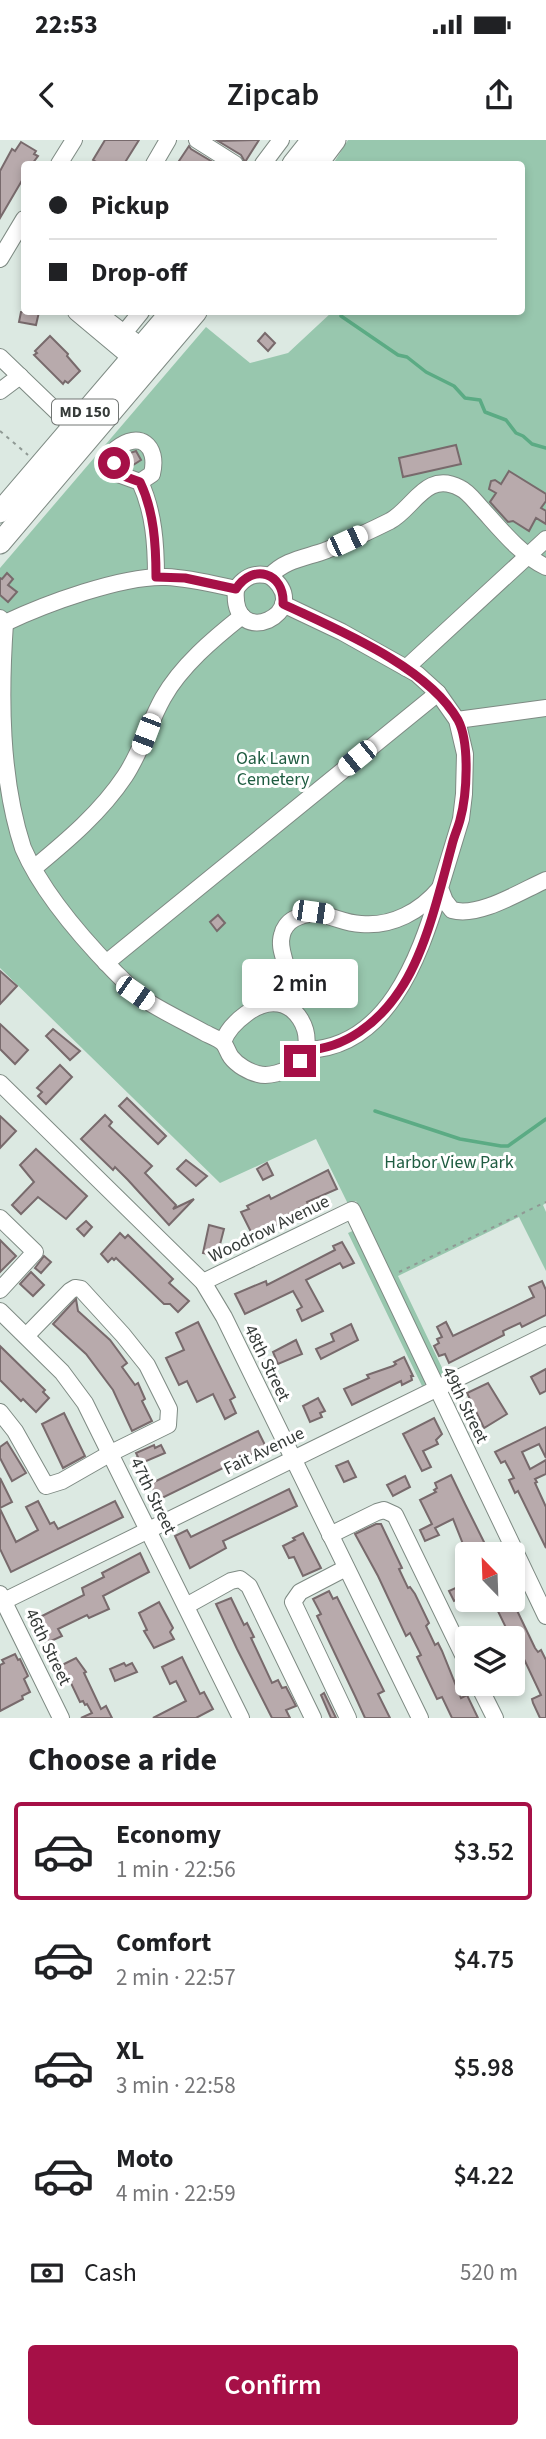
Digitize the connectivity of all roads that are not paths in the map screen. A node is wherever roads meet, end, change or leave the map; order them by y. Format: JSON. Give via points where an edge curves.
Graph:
{"nodes":[{"id":1,"x":74,"y":140,"type":"edge"},
{"id":2,"x":169,"y":140,"type":"edge"},
{"id":3,"x":197,"y":140,"type":"edge"},
{"id":4,"x":281,"y":140,"type":"edge"},
{"id":5,"x":327,"y":141,"type":"edge"},
{"id":6,"x":60,"y":161,"type":"edge"},
{"id":7,"x":156,"y":161,"type":"edge"},
{"id":8,"x":230,"y":161,"type":"edge"},
{"id":9,"x":266,"y":161,"type":"edge"},
{"id":10,"x":297,"y":161,"type":"edge"},
{"id":11,"x":318,"y":161,"type":"edge"},
{"id":12,"x":21,"y":224,"type":"edge"},
{"id":13,"x":0,"y":259,"type":"edge"},
{"id":14,"x":80,"y":315,"type":"edge"},
{"id":15,"x":101,"y":315,"type":"edge"},
{"id":16,"x":138,"y":315,"type":"edge"},
{"id":17,"x":167,"y":315,"type":"edge"},
{"id":18,"x":193,"y":315,"type":"edge"},
{"id":19,"x":124,"y":332,"type":"junction"},
{"id":20,"x":136,"y":352,"type":"junction"},
{"id":21,"x":0,"y":357,"type":"edge"},
{"id":22,"x":20,"y":376,"type":"junction"},
{"id":23,"x":0,"y":391,"type":"edge"},
{"id":24,"x":79,"y":434,"type":"junction"},
{"id":25,"x":140,"y":482,"type":"dead end"},
{"id":26,"x":0,"y":512,"type":"edge"},
{"id":27,"x":546,"y":539,"type":"edge"},
{"id":28,"x":0,"y":543,"type":"edge"},
{"id":29,"x":528,"y":554,"type":"junction"},
{"id":30,"x":546,"y":567,"type":"edge"},
{"id":31,"x":270,"y":576,"type":"junction"},
{"id":32,"x":156,"y":577,"type":"junction"},
{"id":33,"x":236,"y":589,"type":"junction"},
{"id":34,"x":283,"y":604,"type":"junction"},
{"id":35,"x":242,"y":616,"type":"junction"},
{"id":36,"x":3,"y":620,"type":"edge"},
{"id":37,"x":406,"y":668,"type":"junction"},
{"id":38,"x":438,"y":694,"type":"junction"},
{"id":39,"x":546,"y":708,"type":"edge"},
{"id":40,"x":457,"y":720,"type":"junction"},
{"id":41,"x":34,"y":868,"type":"junction"},
{"id":42,"x":546,"y":880,"type":"edge"},
{"id":43,"x":440,"y":888,"type":"junction"},
{"id":44,"x":106,"y":963,"type":"junction"},
{"id":45,"x":285,"y":1004,"type":"junction"},
{"id":46,"x":223,"y":1042,"type":"junction"},
{"id":47,"x":306,"y":1050,"type":"junction"},
{"id":48,"x":0,"y":1083,"type":"edge"},
{"id":49,"x":352,"y":1210,"type":"joint"},
{"id":50,"x":0,"y":1218,"type":"edge"},
{"id":51,"x":203,"y":1282,"type":"junction"},
{"id":52,"x":0,"y":1290,"type":"edge"},
{"id":53,"x":0,"y":1311,"type":"edge"},
{"id":54,"x":546,"y":1335,"type":"edge"},
{"id":55,"x":26,"y":1336,"type":"junction"},
{"id":56,"x":435,"y":1388,"type":"junction"},
{"id":57,"x":0,"y":1412,"type":"edge"},
{"id":58,"x":111,"y":1453,"type":"junction"},
{"id":59,"x":292,"y":1459,"type":"junction"},
{"id":60,"x":147,"y":1530,"type":"junction"},
{"id":61,"x":330,"y":1535,"type":"junction"},
{"id":62,"x":346,"y":1568,"type":"junction"},
{"id":63,"x":1,"y":1600,"type":"edge"},
{"id":64,"x":186,"y":1606,"type":"junction"},
{"id":65,"x":546,"y":1616,"type":"edge"},
{"id":66,"x":455,"y":1638,"type":"edge"},
{"id":67,"x":484,"y":1696,"type":"edge"},
{"id":68,"x":61,"y":1718,"type":"edge"},
{"id":69,"x":241,"y":1718,"type":"edge"},
{"id":70,"x":313,"y":1718,"type":"edge"},
{"id":71,"x":348,"y":1718,"type":"edge"},
{"id":72,"x":420,"y":1718,"type":"edge"},
{"id":73,"x":495,"y":1718,"type":"edge"}],
"edges":[{"from":1,"to":6,"type":"street"},
{"from":2,"to":7,"type":"street"},
{"from":3,"to":8,"type":"street"},
{"from":4,"to":9,"type":"street"},
{"from":5,"to":10,"type":"main road"},
{"from":5,"to":11,"type":"main road"},
{"from":12,"to":13,"type":"street"},
{"from":14,"to":20,"type":"street"},
{"from":15,"to":19,"type":"street"},
{"from":16,"to":19,"type":"street"},
{"from":17,"to":20,"type":"main road","number":"MD 150"},
{"from":18,"to":24,"type":"main road","number":"MD 150"},
{"from":19,"to":20,"type":"street"},
{"from":20,"to":24,"type":"main road","number":"MD 150"},
{"from":21,"to":22,"type":"street"},
{"from":22,"to":23,"type":"street"},
{"from":22,"to":24,"type":"street"},
{"from":24,"to":26,"type":"main road","number":"MD 150"},
{"from":24,"to":28,"type":"main road","number":"MD 150"},
{"from":25,"to":32,"type":"street","via":[[156,543]]},
{"from":27,"to":29,"type":"street"},
{"from":29,"to":30,"type":"street"},
{"from":29,"to":31,"type":"street","via":[[463,489],[445,484],[426,487],[406,511],[389,522],[286,562]]},
{"from":29,"to":37,"type":"street"},
{"from":31,"to":33,"type":"street","via":[[250,576]]},
{"from":31,"to":34,"type":"street","via":[[281,587]]},
{"from":32,"to":33,"type":"street"},
{"from":32,"to":36,"type":"street","via":[[125,582]]},
{"from":33,"to":35,"type":"street","via":[[234,603]]},
{"from":34,"to":35,"type":"street","via":[[268,622]]},
{"from":34,"to":37,"type":"street"},
{"from":35,"to":41,"type":"street","via":[[195,659],[164,696],[138,755],[106,802]]},
{"from":36,"to":41,"type":"street","via":[[4,768],[15,825]]},
{"from":37,"to":38,"type":"street"},
{"from":38,"to":40,"type":"street"},
{"from":38,"to":44,"type":"street"},
{"from":39,"to":40,"type":"street"},
{"from":40,"to":43,"type":"street","via":[[465,754],[464,794]]},
{"from":41,"to":44,"type":"street","via":[[75,928]]},
{"from":42,"to":43,"type":"street","via":[[470,912],[452,910]]},
{"from":43,"to":45,"type":"street","via":[[411,913],[381,923],[360,925],[313,912],[290,921],[281,937],[288,973]]},
{"from":43,"to":47,"type":"street","via":[[402,988],[385,1010],[355,1036]]},
{"from":44,"to":46,"type":"street","via":[[135,993]]},
{"from":45,"to":46,"type":"street","via":[[274,1002],[252,1009],[226,1033]]},
{"from":45,"to":47,"type":"street","via":[[302,1023]]},
{"from":46,"to":47,"type":"street","via":[[241,1066],[267,1075],[294,1066]]},
{"from":48,"to":51,"type":"street","name":"48th Street"},
{"from":49,"to":51,"type":"street","name":"Woodrow Avenue"},
{"from":49,"to":56,"type":"street","name":"49th Street"},
{"from":50,"to":52,"type":"street","via":[[35,1252]]},
{"from":51,"to":59,"type":"street","name":"48th Street"},
{"from":53,"to":55,"type":"street","name":"47th Street"},
{"from":54,"to":56,"type":"street","name":"Fait Avenue"},
{"from":55,"to":58,"type":"street","name":"47th Street","via":[[76,1389]]},
{"from":55,"to":58,"type":"street","via":[[70,1291],[81,1290],[147,1365],[169,1409],[168,1425]]},
{"from":56,"to":59,"type":"street","name":"Fait Avenue"},
{"from":56,"to":65,"type":"street","name":"49th Street"},
{"from":57,"to":58,"type":"street","via":[[46,1486]]},
{"from":58,"to":60,"type":"street","name":"47th Street"},
{"from":59,"to":60,"type":"street","name":"Fait Avenue"},
{"from":59,"to":61,"type":"street","name":"48th Street"},
{"from":60,"to":63,"type":"street","name":"Fait Avenue"},
{"from":60,"to":64,"type":"street","name":"47th Street"},
{"from":61,"to":62,"type":"street","name":"48th Street"},
{"from":61,"to":66,"type":"street","via":[[377,1512],[395,1516]]},
{"from":62,"to":71,"type":"street","via":[[300,1592],[293,1602]]},
{"from":62,"to":72,"type":"street","name":"48th Street"},
{"from":63,"to":68,"type":"street","name":"46th Street"},
{"from":64,"to":69,"type":"street","name":"47th Street"},
{"from":64,"to":70,"type":"street","via":[[231,1581],[240,1579],[249,1586]]},
{"from":67,"to":73,"type":"street"}]}
